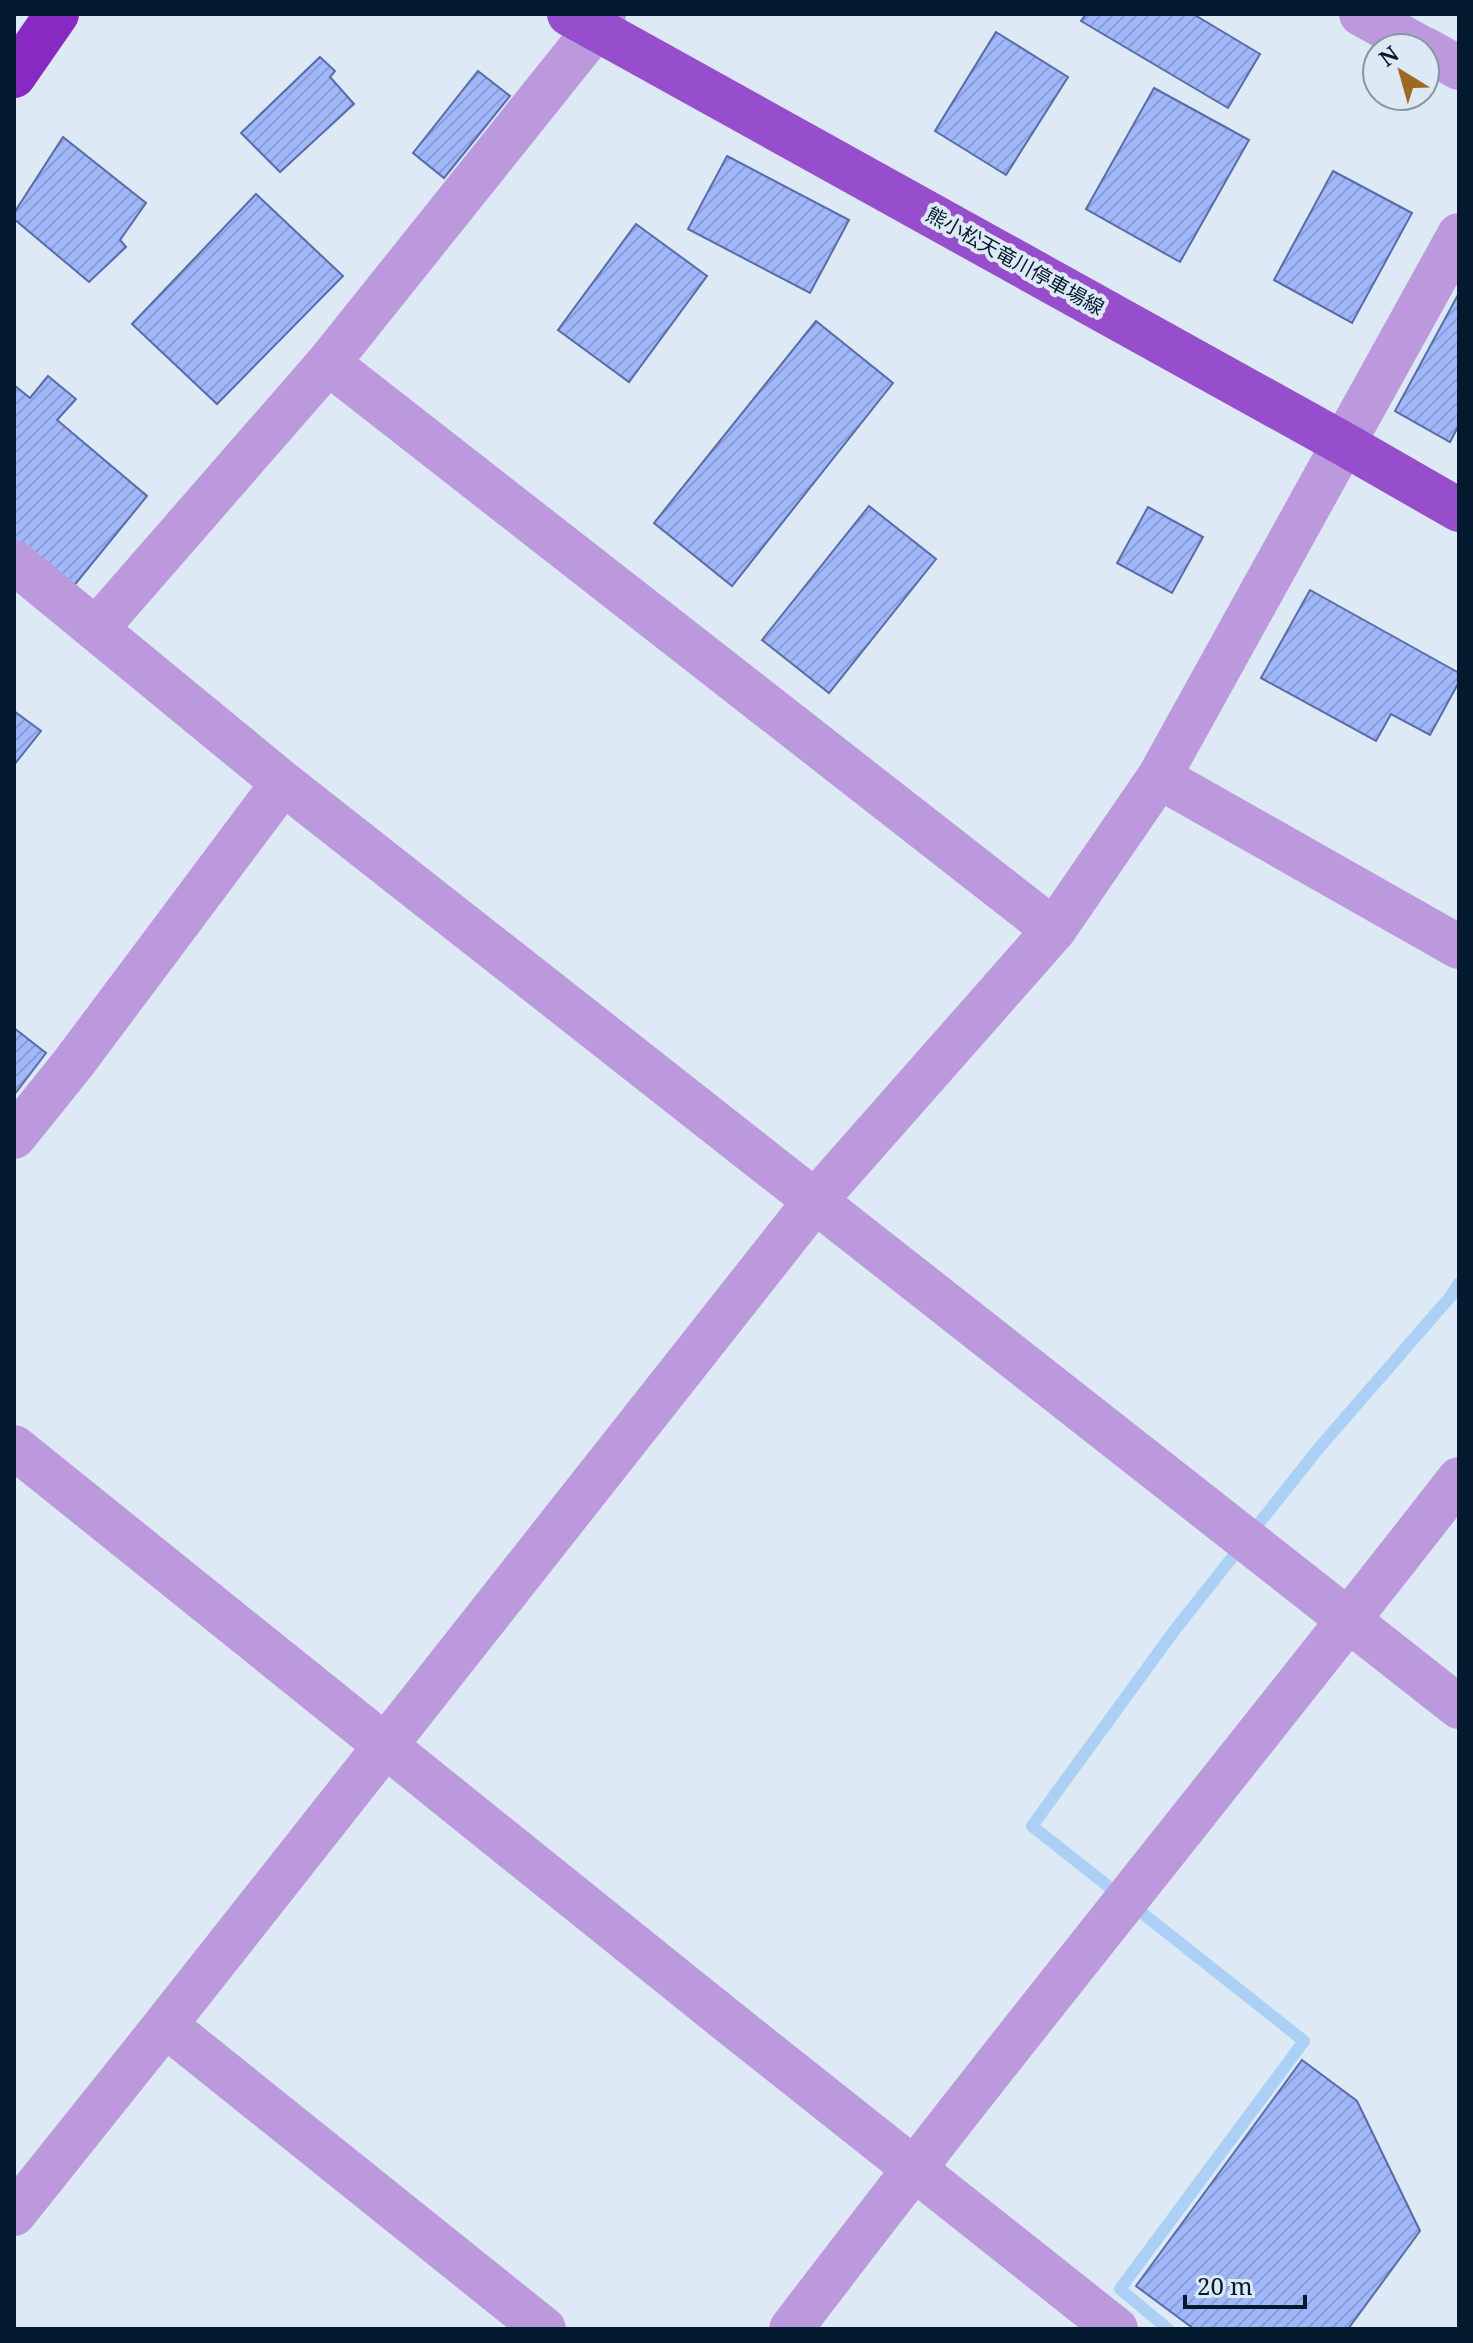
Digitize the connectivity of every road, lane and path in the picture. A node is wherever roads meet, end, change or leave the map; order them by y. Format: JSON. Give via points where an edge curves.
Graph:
{"nodes":[{"id":1,"x":57,"y":14,"type":"edge"},
{"id":2,"x":1361,"y":14,"type":"edge"},
{"id":3,"x":590,"y":19,"type":"edge"},
{"id":4,"x":1393,"y":32,"type":"edge"},
{"id":5,"x":1441,"y":58,"type":"edge"},
{"id":6,"x":1459,"y":68,"type":"edge"},
{"id":7,"x":14,"y":76,"type":"edge"},
{"id":8,"x":1459,"y":235,"type":"edge"},
{"id":9,"x":328,"y":363,"type":"junction"},
{"id":10,"x":1344,"y":444,"type":"junction"},
{"id":11,"x":1459,"y":510,"type":"edge"},
{"id":12,"x":14,"y":562,"type":"edge"},
{"id":13,"x":97,"y":628,"type":"junction"},
{"id":14,"x":1159,"y":777,"type":"junction"},
{"id":15,"x":283,"y":783,"type":"junction"},
{"id":16,"x":1054,"y":930,"type":"junction"},
{"id":17,"x":1459,"y":947,"type":"edge"},
{"id":18,"x":14,"y":1137,"type":"edge"},
{"id":19,"x":815,"y":1201,"type":"junction"},
{"id":20,"x":14,"y":1447,"type":"edge"},
{"id":21,"x":1459,"y":1479,"type":"edge"},
{"id":22,"x":1349,"y":1621,"type":"junction"},
{"id":23,"x":1459,"y":1707,"type":"edge"},
{"id":24,"x":385,"y":1745,"type":"junction"},
{"id":25,"x":165,"y":2025,"type":"junction"},
{"id":26,"x":914,"y":2167,"type":"junction"},
{"id":27,"x":14,"y":2214,"type":"edge"},
{"id":28,"x":544,"y":2329,"type":"edge"},
{"id":29,"x":791,"y":2329,"type":"edge"},
{"id":30,"x":1116,"y":2329,"type":"edge"}],
"edges":[{"from":1,"to":7,"type":"highway"},
{"from":2,"to":4,"type":"street"},
{"from":3,"to":9,"type":"street"},
{"from":3,"to":10,"type":"main road","name":"熊小松天竜川停車場線"},
{"from":5,"to":6,"type":"street"},
{"from":8,"to":10,"type":"street"},
{"from":9,"to":13,"type":"street"},
{"from":9,"to":16,"type":"street"},
{"from":10,"to":11,"type":"main road","name":"熊小松天竜川停車場線"},
{"from":10,"to":14,"type":"street"},
{"from":12,"to":13,"type":"street"},
{"from":13,"to":15,"type":"street"},
{"from":14,"to":16,"type":"street"},
{"from":14,"to":17,"type":"street"},
{"from":15,"to":18,"type":"street"},
{"from":15,"to":19,"type":"street"},
{"from":16,"to":19,"type":"street"},
{"from":19,"to":22,"type":"street"},
{"from":19,"to":24,"type":"street"},
{"from":20,"to":24,"type":"street"},
{"from":21,"to":22,"type":"street"},
{"from":22,"to":23,"type":"street"},
{"from":22,"to":26,"type":"street"},
{"from":24,"to":25,"type":"street"},
{"from":24,"to":26,"type":"street"},
{"from":25,"to":27,"type":"street"},
{"from":25,"to":28,"type":"street"},
{"from":26,"to":29,"type":"street"},
{"from":26,"to":30,"type":"street"}]}
